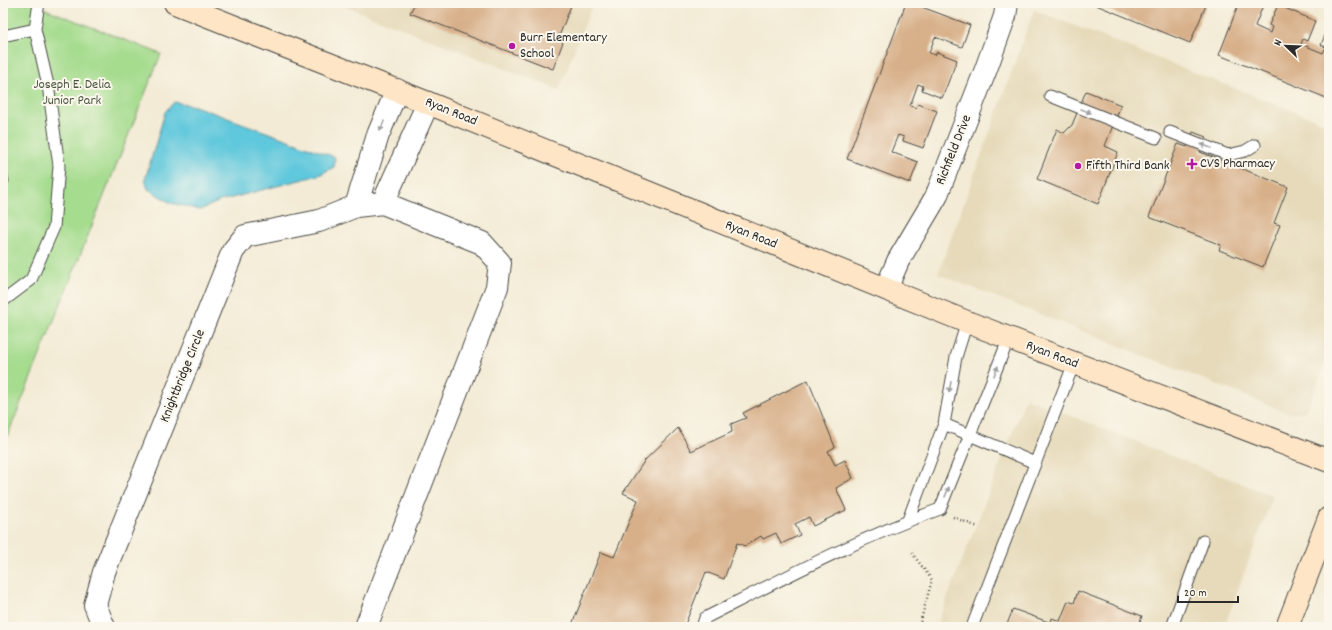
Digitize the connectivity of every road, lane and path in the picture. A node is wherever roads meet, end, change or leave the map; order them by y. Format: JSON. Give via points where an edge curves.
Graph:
{"nodes":[{"id":1,"x":39,"y":3,"type":"edge"},
{"id":2,"x":174,"y":3,"type":"edge"},
{"id":3,"x":1007,"y":3,"type":"edge"},
{"id":4,"x":35,"y":30,"type":"junction"},
{"id":5,"x":3,"y":36,"type":"edge"},
{"id":6,"x":397,"y":90,"type":"junction"},
{"id":7,"x":1050,"y":96,"type":"dead end"},
{"id":8,"x":428,"y":103,"type":"junction"},
{"id":9,"x":1170,"y":132,"type":"dead end"},
{"id":10,"x":1156,"y":138,"type":"dead end"},
{"id":11,"x":1255,"y":145,"type":"dead end"},
{"id":12,"x":383,"y":203,"type":"junction"},
{"id":13,"x":356,"y":206,"type":"junction"},
{"id":14,"x":886,"y":290,"type":"junction"},
{"id":15,"x":3,"y":301,"type":"edge"},
{"id":16,"x":967,"y":322,"type":"junction"},
{"id":17,"x":1008,"y":338,"type":"junction"},
{"id":18,"x":1074,"y":364,"type":"junction"},
{"id":19,"x":944,"y":424,"type":"junction"},
{"id":20,"x":970,"y":434,"type":"junction"},
{"id":21,"x":1329,"y":461,"type":"edge"},
{"id":22,"x":1036,"y":463,"type":"junction"},
{"id":23,"x":947,"y":515,"type":"dead end"},
{"id":24,"x":1329,"y":518,"type":"edge"},
{"id":25,"x":908,"y":520,"type":"junction"},
{"id":26,"x":978,"y":528,"type":"dead end"},
{"id":27,"x":1203,"y":541,"type":"dead end"},
{"id":28,"x":912,"y":552,"type":"dead end"},
{"id":29,"x":104,"y":627,"type":"edge"},
{"id":30,"x":366,"y":627,"type":"edge"},
{"id":31,"x":702,"y":627,"type":"edge"},
{"id":32,"x":919,"y":627,"type":"edge"},
{"id":33,"x":972,"y":627,"type":"edge"},
{"id":34,"x":1172,"y":627,"type":"edge"},
{"id":35,"x":1287,"y":627,"type":"edge"}],
"edges":[{"from":1,"to":4,"type":"lane"},
{"from":2,"to":6,"type":"main road","name":"Ryan Road"},
{"from":3,"to":14,"type":"street","name":"Richfield Drive","via":[[1005,16],[986,69],[936,197],[898,262]]},
{"from":4,"to":5,"type":"lane"},
{"from":4,"to":15,"type":"lane","via":[[48,85],[59,166],[54,227],[31,280]]},
{"from":6,"to":8,"type":"main road","name":"Ryan Road"},
{"from":6,"to":13,"type":"street","one_way":true,"via":[[378,135]]},
{"from":7,"to":10,"type":"lane","one_way":true},
{"from":8,"to":12,"type":"street"},
{"from":8,"to":14,"type":"main road","name":"Ryan Road"},
{"from":11,"to":9,"type":"lane","one_way":true,"via":[[1245,151],[1228,155]]},
{"from":12,"to":13,"type":"street","name":"Knightbridge Circle"},
{"from":12,"to":30,"type":"street","name":"Knightbridge Circle","via":[[482,243],[500,263],[497,287]]},
{"from":13,"to":29,"type":"street","name":"Knightbridge Circle","via":[[319,221],[244,236],[233,251],[104,572],[95,605]]},
{"from":14,"to":16,"type":"main road","name":"Ryan Road"},
{"from":16,"to":17,"type":"main road","name":"Ryan Road"},
{"from":16,"to":19,"type":"lane","one_way":true,"via":[[956,357]]},
{"from":17,"to":18,"type":"main road","name":"Ryan Road"},
{"from":20,"to":17,"type":"lane","one_way":true},
{"from":18,"to":21,"type":"main road","name":"Ryan Road"},
{"from":18,"to":22,"type":"lane"},
{"from":19,"to":20,"type":"lane"},
{"from":19,"to":25,"type":"lane"},
{"from":20,"to":22,"type":"lane"},
{"from":25,"to":20,"type":"lane","one_way":true,"via":[[940,509]]},
{"from":22,"to":33,"type":"lane"},
{"from":23,"to":26,"type":"path"},
{"from":24,"to":35,"type":"main road"},
{"from":25,"to":31,"type":"lane","via":[[705,618]]},
{"from":27,"to":34,"type":"lane"},
{"from":28,"to":32,"type":"path","via":[[932,580]]}]}
